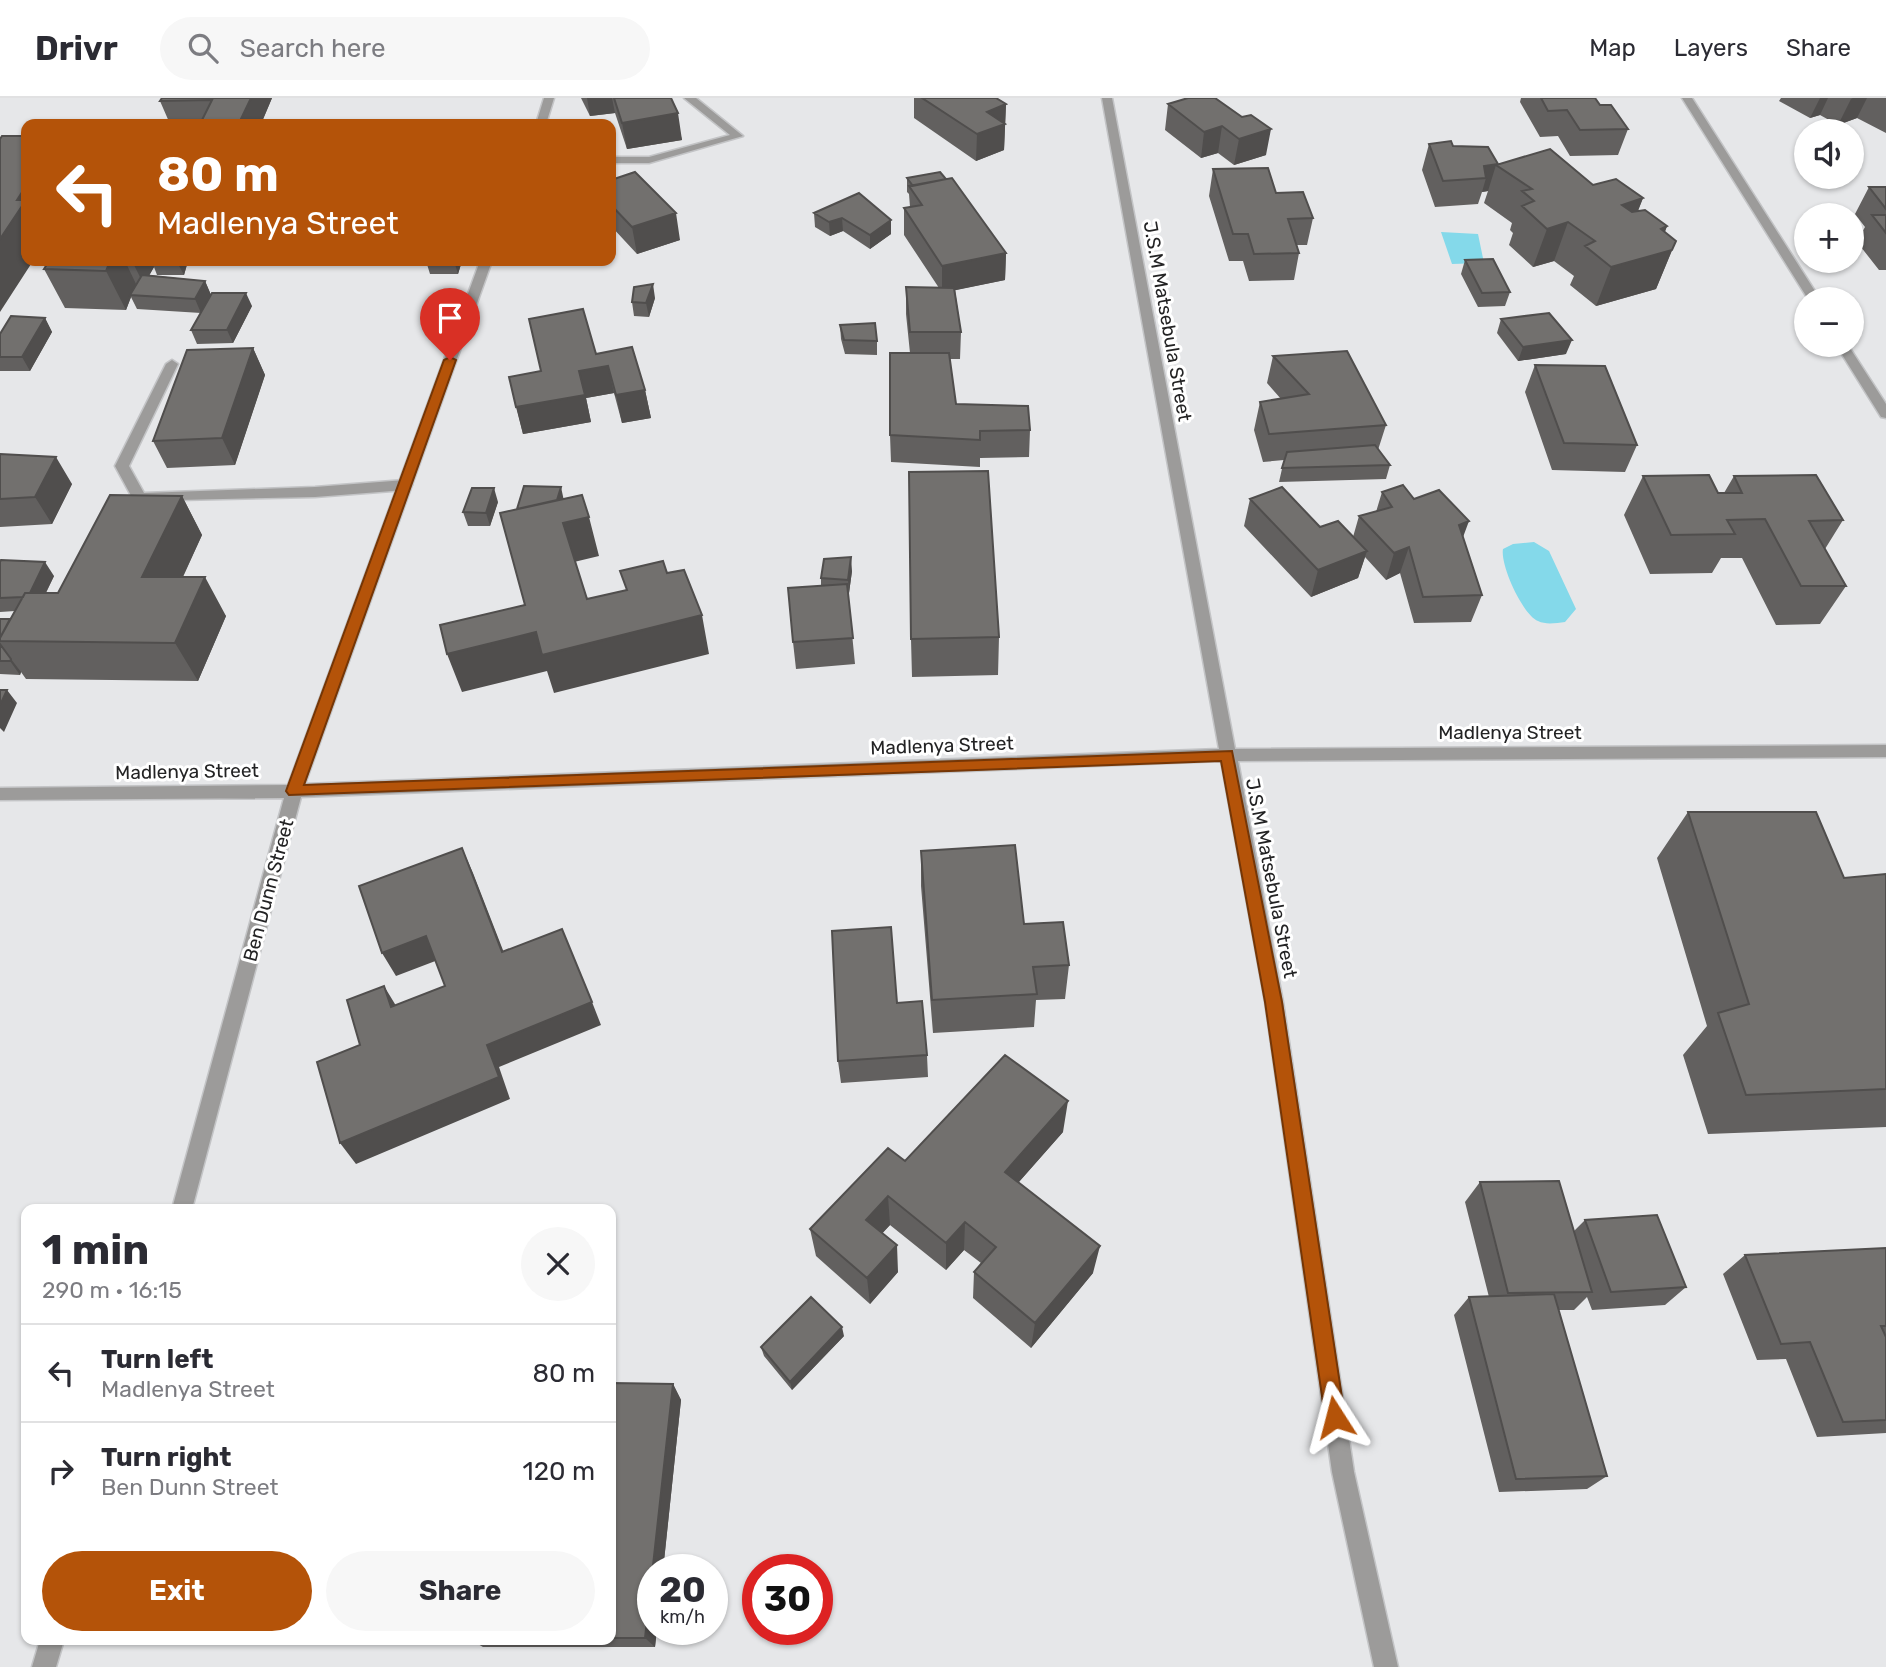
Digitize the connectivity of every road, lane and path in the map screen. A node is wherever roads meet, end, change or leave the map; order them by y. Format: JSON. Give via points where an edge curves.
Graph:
{"nodes":[{"id":1,"x":549,"y":98,"type":"edge"},
{"id":2,"x":689,"y":98,"type":"edge"},
{"id":3,"x":1107,"y":98,"type":"edge"},
{"id":4,"x":1687,"y":98,"type":"edge"},
{"id":5,"x":543,"y":119,"type":"edge"},
{"id":6,"x":616,"y":160,"type":"edge"},
{"id":7,"x":484,"y":266,"type":"edge"},
{"id":8,"x":1806,"y":287,"type":"edge"},
{"id":9,"x":1850,"y":357,"type":"edge"},
{"id":10,"x":172,"y":363,"type":"dead end"},
{"id":11,"x":1886,"y":414,"type":"edge"},
{"id":12,"x":405,"y":485,"type":"junction"},
{"id":13,"x":1886,"y":751,"type":"edge"},
{"id":14,"x":1227,"y":755,"type":"junction"},
{"id":15,"x":294,"y":791,"type":"junction"},
{"id":16,"x":0,"y":794,"type":"edge"},
{"id":17,"x":184,"y":1204,"type":"edge"},
{"id":18,"x":51,"y":1645,"type":"edge"},
{"id":19,"x":44,"y":1667,"type":"edge"},
{"id":20,"x":1386,"y":1667,"type":"edge"}],
"edges":[{"from":1,"to":5,"type":"street"},
{"from":2,"to":6,"type":"street","via":[[738,136],[649,160]]},
{"from":3,"to":14,"type":"street","name":"J.S.M Matsebula Street"},
{"from":4,"to":8,"type":"street"},
{"from":7,"to":12,"type":"street","name":"Ben Dunn Street"},
{"from":9,"to":11,"type":"street"},
{"from":10,"to":12,"type":"street","via":[[122,466],[139,498]]},
{"from":12,"to":15,"type":"street","name":"Ben Dunn Street"},
{"from":13,"to":14,"type":"street","name":"Madlenya Street"},
{"from":14,"to":15,"type":"street","name":"Madlenya Street"},
{"from":14,"to":20,"type":"street","name":"J.S.M Matsebula Street","via":[[1273,1002],[1343,1472]]},
{"from":15,"to":16,"type":"street","name":"Madlenya Street"},
{"from":15,"to":17,"type":"street","name":"Ben Dunn Street"},
{"from":18,"to":19,"type":"street"}]}
